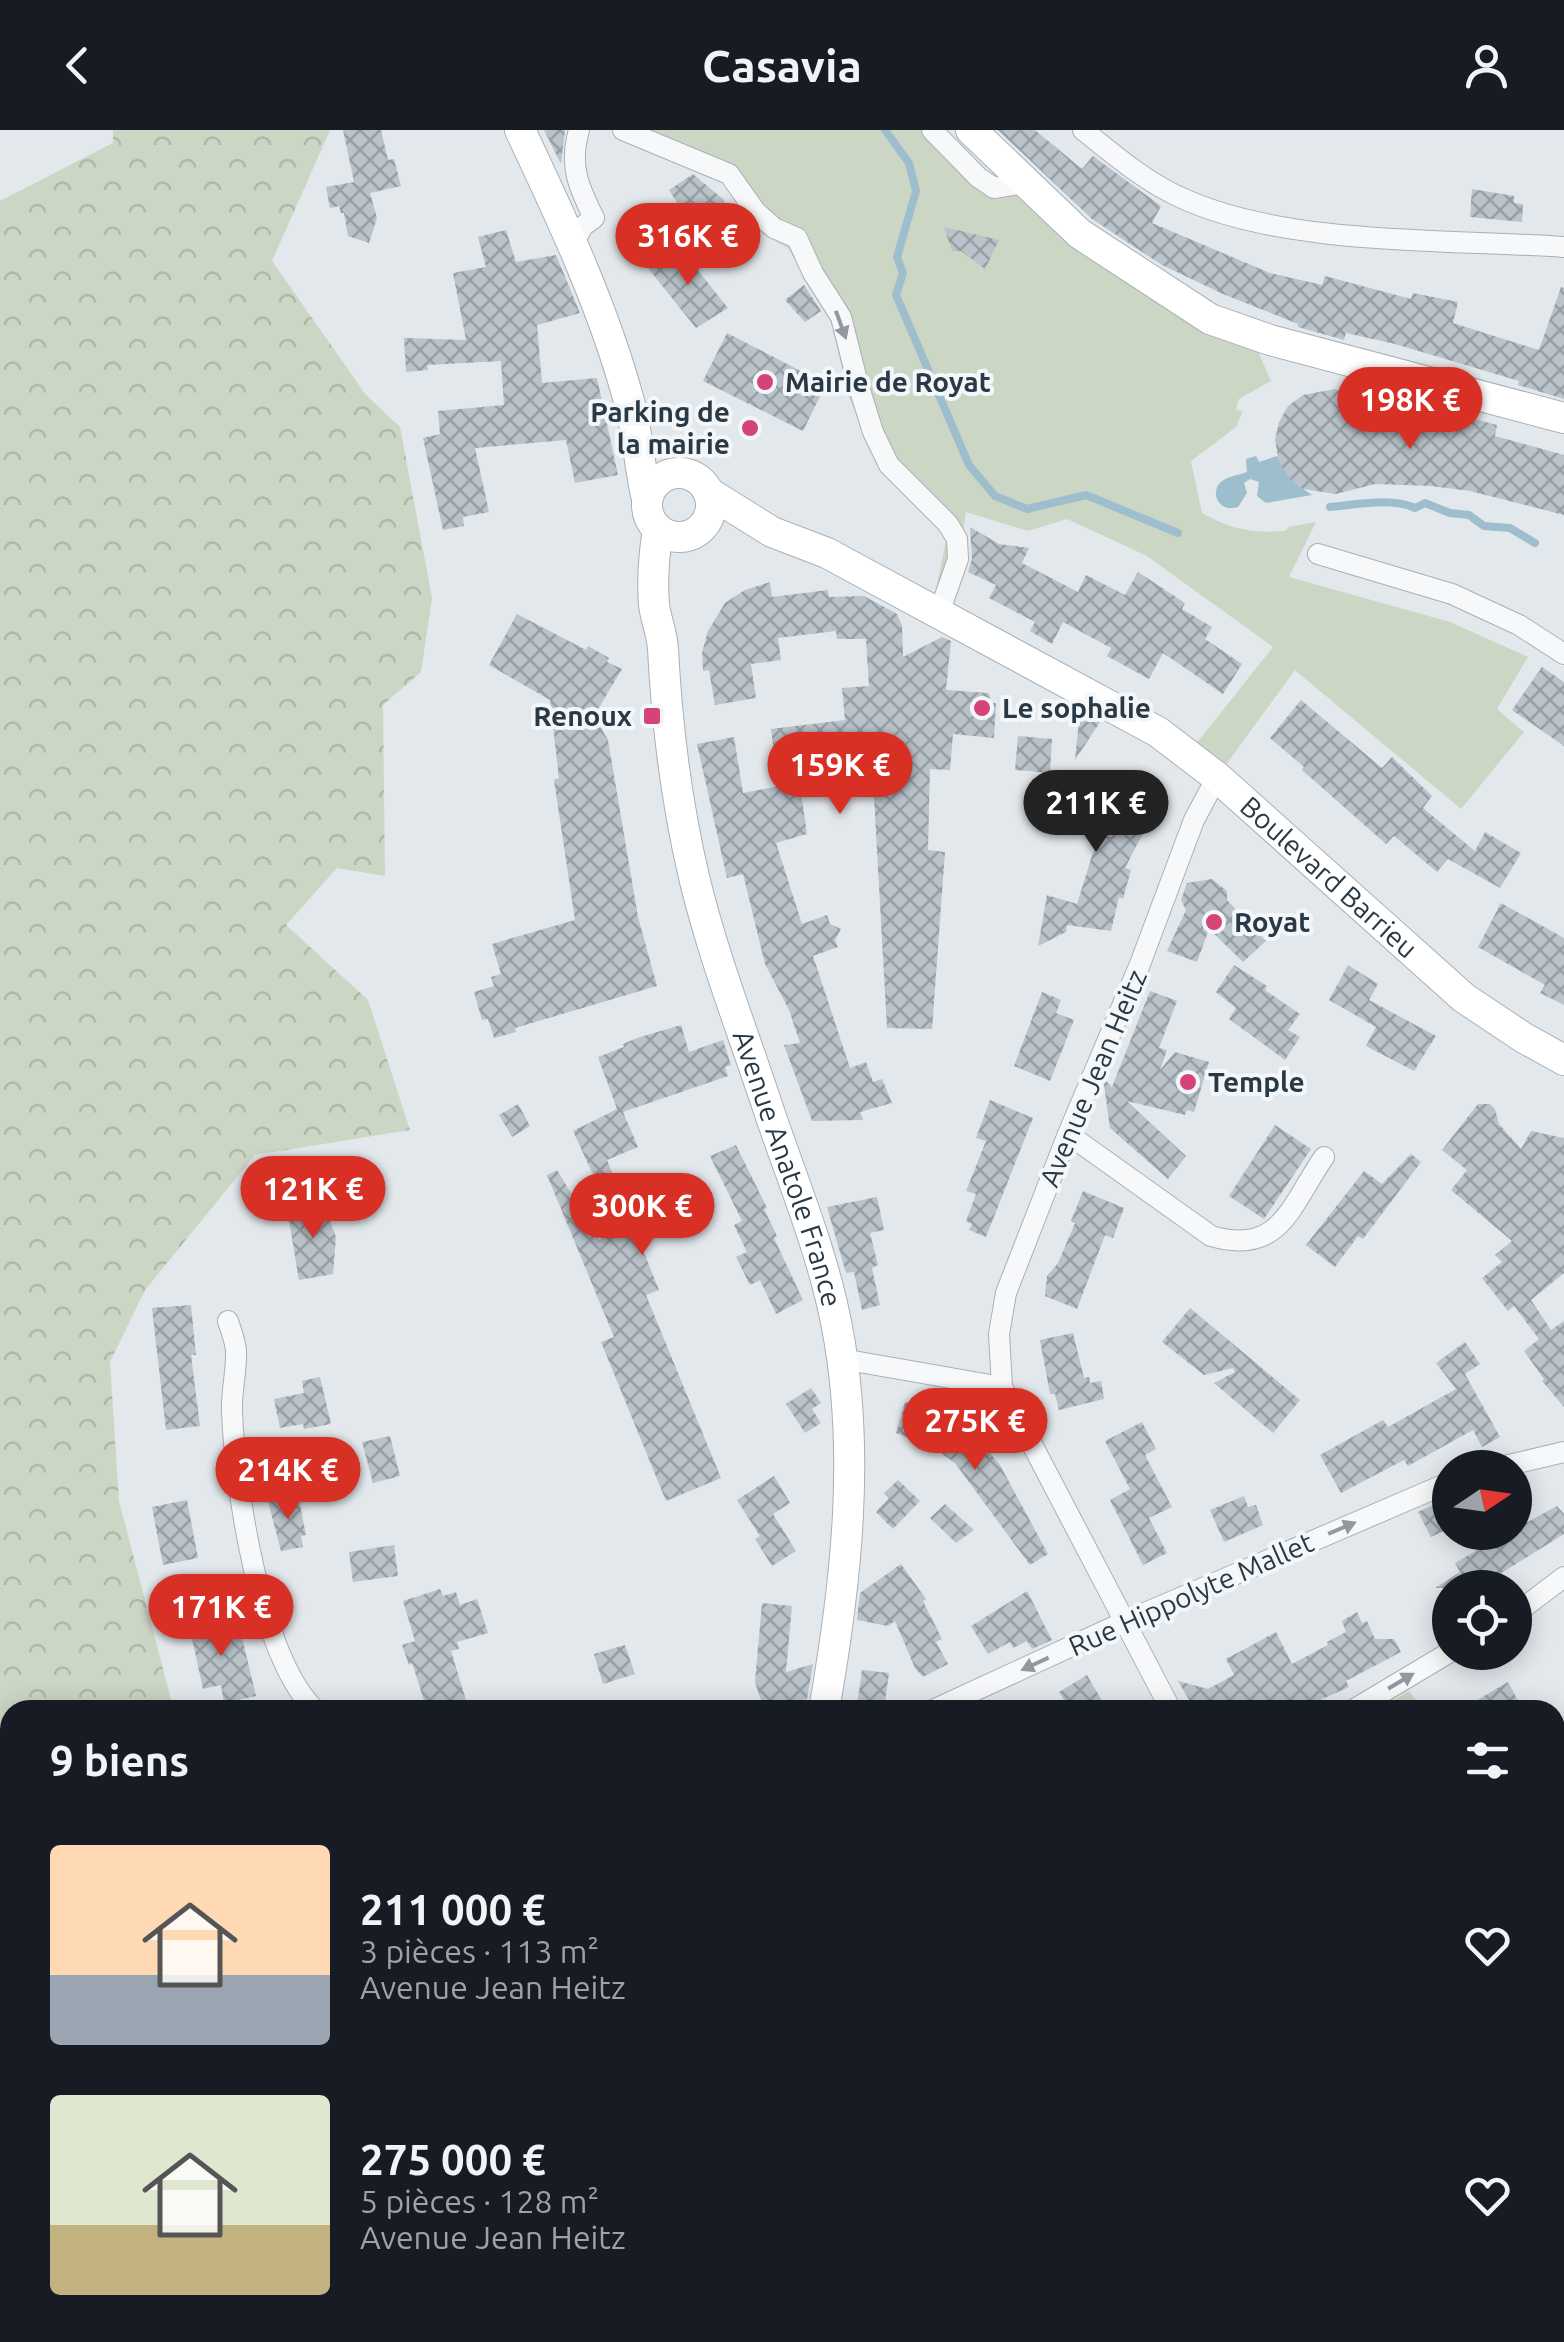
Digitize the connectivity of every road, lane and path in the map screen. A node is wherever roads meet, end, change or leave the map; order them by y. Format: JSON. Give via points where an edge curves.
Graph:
{"nodes":[{"id":1,"x":520,"y":130,"type":"edge"},
{"id":2,"x":579,"y":130,"type":"edge"},
{"id":3,"x":623,"y":130,"type":"edge"},
{"id":4,"x":932,"y":130,"type":"edge"},
{"id":5,"x":971,"y":130,"type":"edge"},
{"id":6,"x":1083,"y":130,"type":"edge"},
{"id":7,"x":1026,"y":184,"type":"junction"},
{"id":8,"x":574,"y":242,"type":"junction"},
{"id":9,"x":1564,"y":247,"type":"edge"},
{"id":10,"x":1564,"y":418,"type":"edge"},
{"id":11,"x":636,"y":429,"type":"junction"},
{"id":12,"x":682,"y":473,"type":"junction"},
{"id":13,"x":708,"y":492,"type":"junction"},
{"id":14,"x":647,"y":499,"type":"junction"},
{"id":15,"x":699,"y":529,"type":"junction"},
{"id":16,"x":658,"y":530,"type":"junction"},
{"id":17,"x":772,"y":532,"type":"junction"},
{"id":18,"x":1318,"y":554,"type":"dead end"},
{"id":19,"x":938,"y":613,"type":"junction"},
{"id":20,"x":662,"y":633,"type":"junction"},
{"id":21,"x":1564,"y":654,"type":"edge"},
{"id":22,"x":1217,"y":777,"type":"junction"},
{"id":23,"x":1564,"y":1060,"type":"edge"},
{"id":24,"x":1068,"y":1134,"type":"junction"},
{"id":25,"x":1324,"y":1157,"type":"dead end"},
{"id":26,"x":228,"y":1321,"type":"dead end"},
{"id":27,"x":842,"y":1359,"type":"junction"},
{"id":28,"x":1002,"y":1387,"type":"junction"},
{"id":29,"x":1564,"y":1452,"type":"edge"},
{"id":30,"x":1532,"y":1460,"type":"edge"},
{"id":31,"x":1432,"y":1490,"type":"edge"},
{"id":32,"x":1564,"y":1577,"type":"edge"},
{"id":33,"x":1532,"y":1601,"type":"edge"},
{"id":34,"x":1124,"y":1622,"type":"junction"},
{"id":35,"x":1432,"y":1663,"type":"edge"},
{"id":36,"x":305,"y":1700,"type":"edge"},
{"id":37,"x":826,"y":1700,"type":"edge"},
{"id":38,"x":955,"y":1700,"type":"edge"},
{"id":39,"x":1166,"y":1700,"type":"edge"},
{"id":40,"x":1370,"y":1700,"type":"edge"}],
"edges":[{"from":1,"to":8,"type":"main road"},
{"from":2,"to":8,"type":"street","via":[[576,182],[594,218]]},
{"from":3,"to":19,"type":"street","one_way":true,"via":[[729,174],[756,212],[797,238],[841,318],[888,465],[958,540],[958,559]]},
{"from":4,"to":7,"type":"street","via":[[994,188]]},
{"from":5,"to":7,"type":"main road"},
{"from":6,"to":9,"type":"street","via":[[1171,192],[1241,217],[1308,231]]},
{"from":7,"to":10,"type":"main road","via":[[1080,234],[1210,320]]},
{"from":8,"to":11,"type":"main road"},
{"from":11,"to":12,"type":"main road"},
{"from":11,"to":14,"type":"main road"},
{"from":12,"to":13,"type":"main road"},
{"from":12,"to":14,"type":"main road","via":[[656,482]]},
{"from":13,"to":15,"type":"main road","via":[[709,515]]},
{"from":13,"to":17,"type":"main road","name":"Boulevard Barrieu"},
{"from":14,"to":16,"type":"main road"},
{"from":15,"to":16,"type":"main road","via":[[676,537]]},
{"from":15,"to":17,"type":"main road","name":"Boulevard Barrieu"},
{"from":15,"to":20,"type":"main road","name":"Avenue Anatole France","via":[[676,564]]},
{"from":16,"to":20,"type":"main road","name":"Avenue Anatole France","via":[[654,608]]},
{"from":17,"to":19,"type":"main road","name":"Boulevard Barrieu","via":[[827,553]]},
{"from":18,"to":21,"type":"street","via":[[1452,594]]},
{"from":19,"to":22,"type":"main road","name":"Boulevard Barrieu","via":[[1141,722]]},
{"from":20,"to":27,"type":"main road","name":"Avenue Anatole France","via":[[668,719],[695,880],[815,1246]]},
{"from":22,"to":23,"type":"main road","name":"Boulevard Barrieu","via":[[1464,998]]},
{"from":22,"to":24,"type":"street","name":"Avenue Jean Heitz"},
{"from":24,"to":25,"type":"street","via":[[1211,1236],[1238,1244],[1274,1231]]},
{"from":24,"to":28,"type":"street","name":"Avenue Jean Heitz","via":[[1006,1292],[999,1334]]},
{"from":26,"to":36,"type":"street","via":[[236,1350],[231,1408],[240,1498],[271,1634]]},
{"from":27,"to":28,"type":"street"},
{"from":27,"to":37,"type":"main road","name":"Avenue Anatole France","via":[[848,1521]]},
{"from":28,"to":34,"type":"street","name":"Avenue Jean Heitz"},
{"from":29,"to":30,"type":"street"},
{"from":34,"to":31,"type":"street","name":"Rue Hippolyte Mallet","one_way":true},
{"from":32,"to":33,"type":"street"},
{"from":34,"to":38,"type":"street","name":"Rue Hippolyte Mallet","one_way":true},
{"from":34,"to":39,"type":"street","name":"Avenue Jean Heitz"},
{"from":40,"to":35,"type":"street","one_way":true}]}
